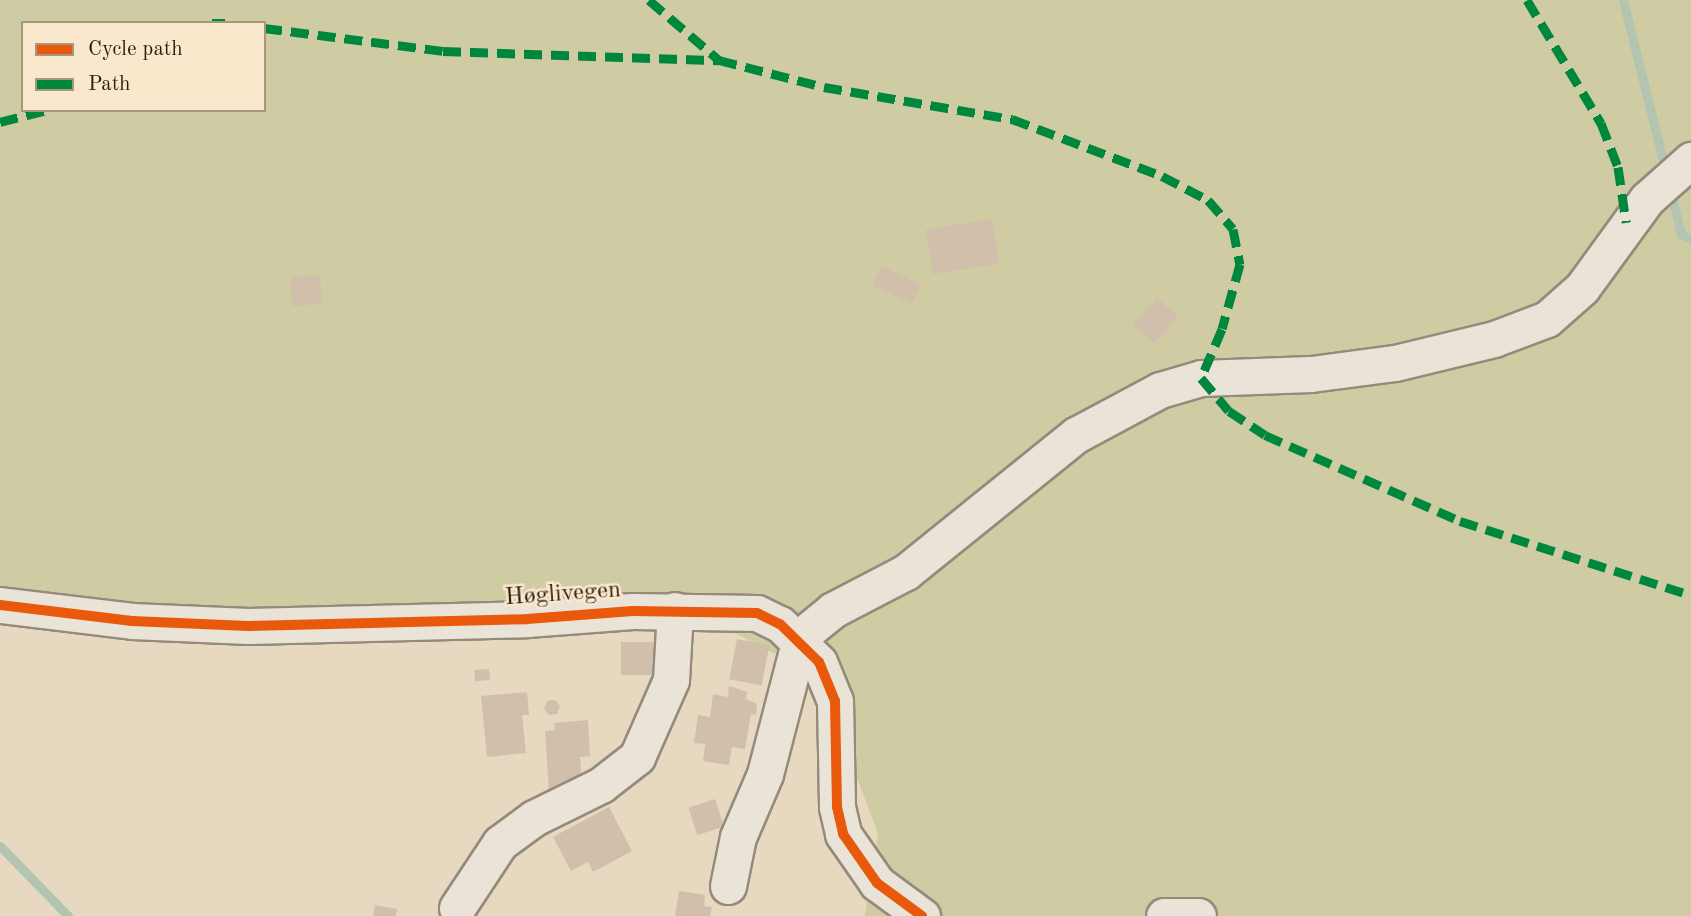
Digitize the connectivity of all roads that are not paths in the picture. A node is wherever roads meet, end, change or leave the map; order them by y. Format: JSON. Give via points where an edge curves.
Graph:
{"nodes":[{"id":1,"x":1691,"y":160,"type":"edge"},
{"id":2,"x":0,"y":605,"type":"edge"},
{"id":3,"x":675,"y":610,"type":"junction"},
{"id":4,"x":801,"y":641,"type":"junction"},
{"id":5,"x":728,"y":886,"type":"dead end"},
{"id":6,"x":457,"y":908,"type":"dead end"},
{"id":7,"x":922,"y":916,"type":"edge"},
{"id":8,"x":1164,"y":916,"type":"edge"},
{"id":9,"x":1198,"y":916,"type":"edge"}],
"edges":[{"from":1,"to":4,"type":"street","via":[[1647,199],[1582,288],[1547,319],[1494,339],[1395,363],[1311,374],[1201,378],[1160,390],[1058,448],[906,572],[833,610]]},
{"from":2,"to":3,"type":"street","name":"Høglivegen","via":[[132,621],[248,626]]},
{"from":3,"to":4,"type":"street","name":"Høglivegen","via":[[757,613]]},
{"from":3,"to":6,"type":"street","via":[[671,680],[637,757],[601,785],[534,818],[500,843]]},
{"from":4,"to":5,"type":"street","via":[[765,774],[738,838]]},
{"from":4,"to":7,"type":"street","name":"Høglivegen","via":[[819,662],[835,701],[837,807],[844,834],[877,883]]},
{"from":8,"to":9,"type":"street"}]}
